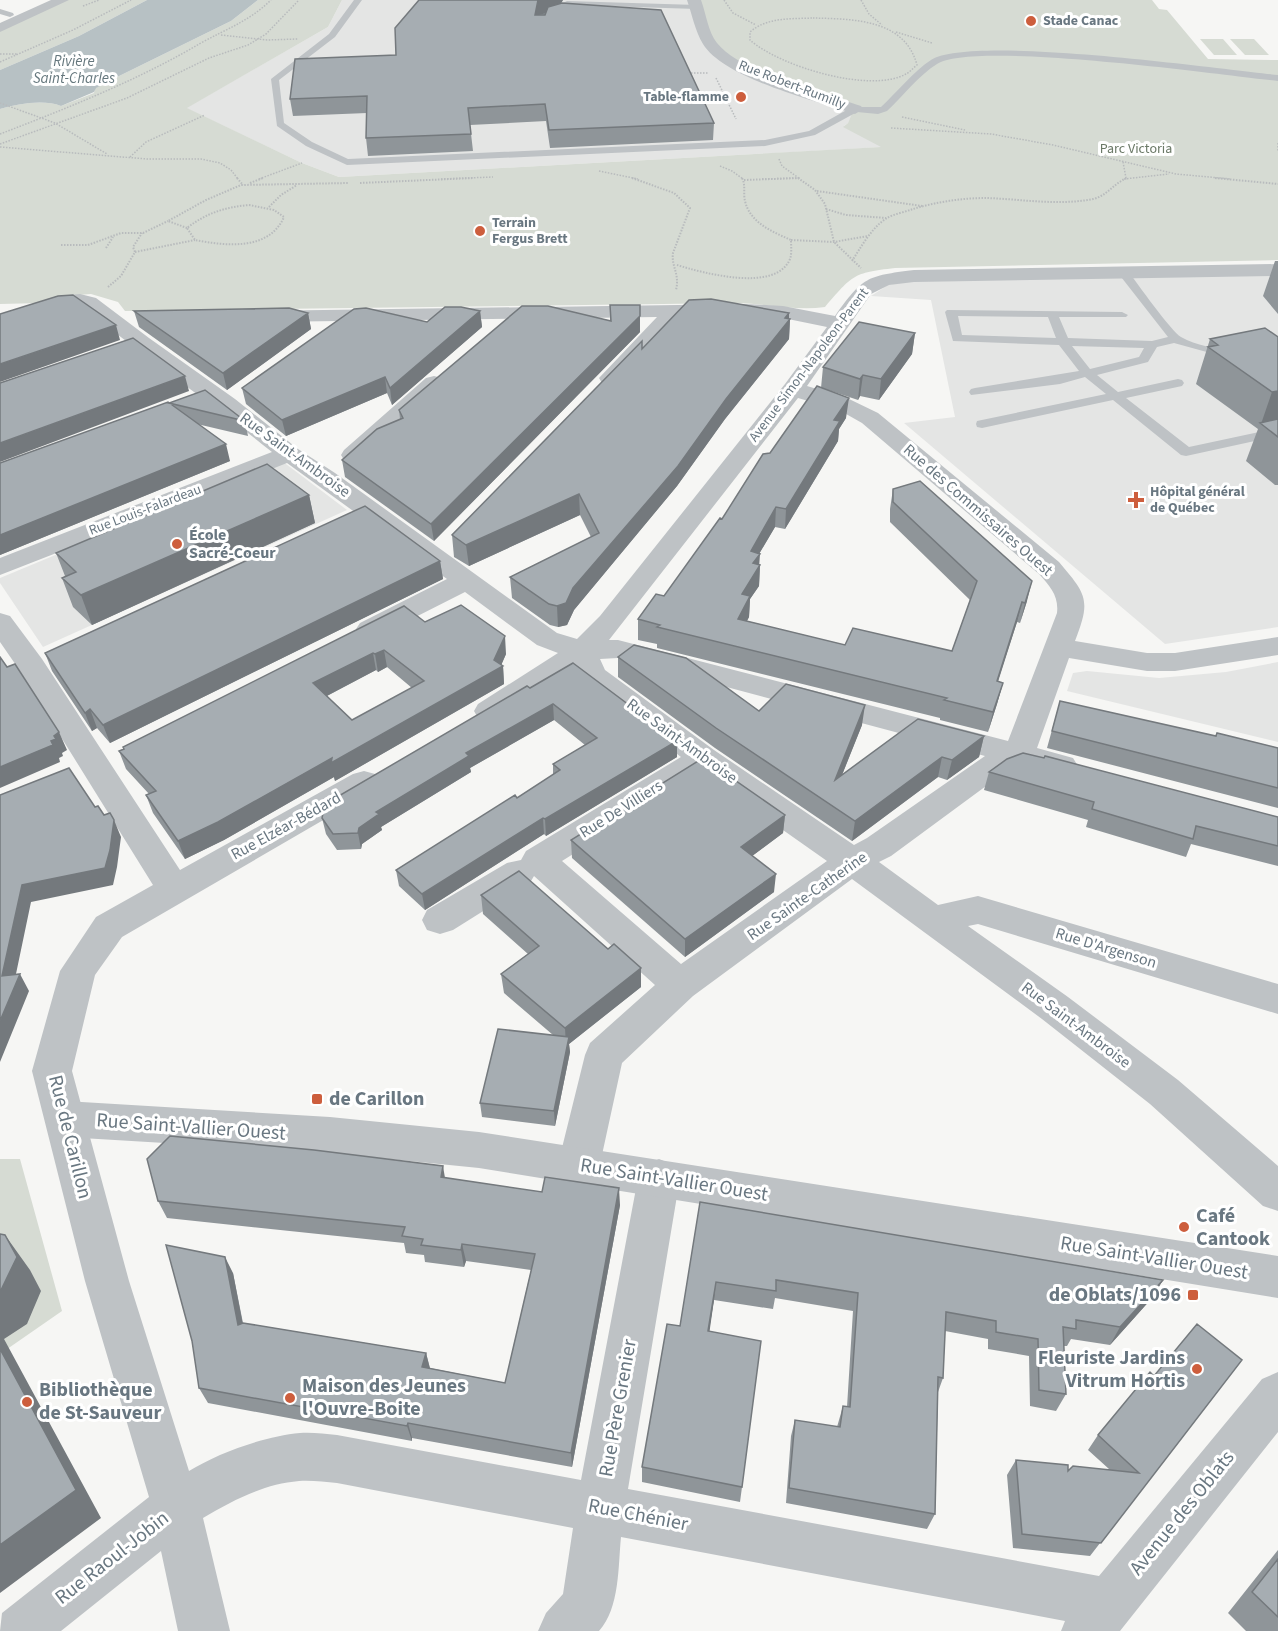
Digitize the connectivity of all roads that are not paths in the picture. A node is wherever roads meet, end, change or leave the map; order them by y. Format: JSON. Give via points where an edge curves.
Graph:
{"nodes":[{"id":1,"x":62,"y":0,"type":"edge"},
{"id":2,"x":358,"y":0,"type":"edge"},
{"id":3,"x":695,"y":4,"type":"edge"},
{"id":4,"x":653,"y":7,"type":"junction"},
{"id":5,"x":0,"y":11,"type":"edge"},
{"id":6,"x":562,"y":14,"type":"junction"},
{"id":7,"x":584,"y":14,"type":"edge"},
{"id":8,"x":10,"y":15,"type":"dead end"},
{"id":9,"x":553,"y":16,"type":"edge"},
{"id":10,"x":649,"y":16,"type":"edge"},
{"id":11,"x":0,"y":28,"type":"edge"},
{"id":12,"x":1278,"y":78,"type":"edge"},
{"id":13,"x":855,"y":109,"type":"junction"},
{"id":14,"x":1278,"y":270,"type":"edge"},
{"id":15,"x":1125,"y":273,"type":"junction"},
{"id":16,"x":676,"y":301,"type":"junction"},
{"id":17,"x":513,"y":313,"type":"junction"},
{"id":18,"x":1052,"y":313,"type":"junction"},
{"id":19,"x":350,"y":314,"type":"junction"},
{"id":20,"x":1122,"y":315,"type":"dead end"},
{"id":21,"x":243,"y":316,"type":"edge"},
{"id":22,"x":148,"y":318,"type":"edge"},
{"id":23,"x":112,"y":319,"type":"junction"},
{"id":24,"x":840,"y":323,"type":"junction"},
{"id":25,"x":0,"y":324,"type":"edge"},
{"id":26,"x":322,"y":335,"type":"edge"},
{"id":27,"x":487,"y":336,"type":"edge"},
{"id":28,"x":1175,"y":339,"type":"junction"},
{"id":29,"x":1063,"y":342,"type":"junction"},
{"id":30,"x":1152,"y":345,"type":"junction"},
{"id":31,"x":1278,"y":348,"type":"edge"},
{"id":32,"x":451,"y":368,"type":"edge"},
{"id":33,"x":1087,"y":373,"type":"junction"},
{"id":34,"x":1178,"y":383,"type":"dead end"},
{"id":35,"x":793,"y":389,"type":"junction"},
{"id":36,"x":975,"y":392,"type":"dead end"},
{"id":37,"x":593,"y":396,"type":"edge"},
{"id":38,"x":1115,"y":396,"type":"junction"},
{"id":39,"x":982,"y":424,"type":"dead end"},
{"id":40,"x":1278,"y":432,"type":"edge"},
{"id":41,"x":289,"y":454,"type":"junction"},
{"id":42,"x":326,"y":478,"type":"junction"},
{"id":43,"x":0,"y":567,"type":"edge"},
{"id":44,"x":465,"y":581,"type":"junction"},
{"id":45,"x":4,"y":635,"type":"edge"},
{"id":46,"x":350,"y":639,"type":"edge"},
{"id":47,"x":1278,"y":646,"type":"edge"},
{"id":48,"x":1058,"y":647,"type":"junction"},
{"id":49,"x":582,"y":651,"type":"junction"},
{"id":50,"x":468,"y":723,"type":"edge"},
{"id":51,"x":1019,"y":754,"type":"junction"},
{"id":52,"x":703,"y":758,"type":"junction"},
{"id":53,"x":387,"y":769,"type":"edge"},
{"id":54,"x":1086,"y":772,"type":"edge"},
{"id":55,"x":538,"y":860,"type":"junction"},
{"id":56,"x":852,"y":861,"type":"junction"},
{"id":57,"x":174,"y":889,"type":"junction"},
{"id":58,"x":440,"y":920,"type":"dead end"},
{"id":59,"x":934,"y":920,"type":"junction"},
{"id":60,"x":680,"y":985,"type":"junction"},
{"id":61,"x":1278,"y":999,"type":"edge"},
{"id":62,"x":65,"y":1119,"type":"junction"},
{"id":63,"x":579,"y":1164,"type":"junction"},
{"id":64,"x":658,"y":1178,"type":"junction"},
{"id":65,"x":1278,"y":1192,"type":"edge"},
{"id":66,"x":1278,"y":1277,"type":"edge"},
{"id":67,"x":1278,"y":1395,"type":"edge"},
{"id":68,"x":176,"y":1507,"type":"junction"},
{"id":69,"x":600,"y":1508,"type":"junction"},
{"id":70,"x":1097,"y":1617,"type":"edge"},
{"id":71,"x":20,"y":1631,"type":"edge"},
{"id":72,"x":204,"y":1631,"type":"edge"},
{"id":73,"x":564,"y":1631,"type":"edge"}],
"edges":[{"from":1,"to":11,"type":"street"},
{"from":2,"to":13,"type":"lane","via":[[333,36],[275,79],[279,124],[347,162],[765,143],[812,133]]},
{"from":3,"to":4,"type":"lane"},
{"from":3,"to":13,"type":"street","name":"Rue Robert-Rumilly","via":[[710,44],[720,55],[762,76]]},
{"from":4,"to":6,"type":"lane","via":[[567,3]]},
{"from":4,"to":10,"type":"lane"},
{"from":5,"to":8,"type":"lane"},
{"from":6,"to":7,"type":"lane"},
{"from":6,"to":9,"type":"lane"},
{"from":12,"to":13,"type":"lane","via":[[1061,56],[962,54],[935,61],[884,109]]},
{"from":14,"to":15,"type":"street","name":"Avenue Simon-Napoleon-Parent"},
{"from":15,"to":24,"type":"street","name":"Avenue Simon-Napoleon-Parent","via":[[914,276],[884,280],[864,290]]},
{"from":15,"to":28,"type":"lane"},
{"from":16,"to":17,"type":"street"},
{"from":16,"to":24,"type":"street","via":[[783,312]]},
{"from":16,"to":37,"type":"street"},
{"from":17,"to":19,"type":"street"},
{"from":17,"to":27,"type":"street"},
{"from":18,"to":20,"type":"lane"},
{"from":18,"to":29,"type":"lane"},
{"from":18,"to":29,"type":"lane","via":[[951,312],[957,338]]},
{"from":19,"to":21,"type":"street"},
{"from":19,"to":26,"type":"street"},
{"from":22,"to":23,"type":"street"},
{"from":23,"to":25,"type":"street","name":"Rue Saint-Ambroise","via":[[83,300]]},
{"from":23,"to":41,"type":"street","name":"Rue Saint-Ambroise","via":[[130,347],[218,398]]},
{"from":24,"to":35,"type":"street","name":"Avenue Simon-Napoleon-Parent"},
{"from":28,"to":30,"type":"lane"},
{"from":28,"to":31,"type":"lane","via":[[1208,351],[1255,353]]},
{"from":29,"to":30,"type":"lane"},
{"from":29,"to":33,"type":"lane"},
{"from":30,"to":33,"type":"lane","via":[[1144,359]]},
{"from":32,"to":42,"type":"street"},
{"from":33,"to":36,"type":"lane"},
{"from":33,"to":38,"type":"lane"},
{"from":34,"to":38,"type":"lane"},
{"from":35,"to":48,"type":"street","name":"Rue des Commissaires Ouest","via":[[856,408],[1049,568],[1071,592],[1072,611]]},
{"from":35,"to":49,"type":"street","name":"Avenue Simon-Napoleon-Parent","via":[[610,622]]},
{"from":38,"to":39,"type":"lane"},
{"from":38,"to":40,"type":"lane","via":[[1186,452]]},
{"from":41,"to":42,"type":"street","name":"Rue Saint-Ambroise"},
{"from":41,"to":43,"type":"street","name":"Rue Louis-Falardeau"},
{"from":42,"to":44,"type":"street","name":"Rue Saint-Ambroise","via":[[359,515],[444,550]]},
{"from":44,"to":46,"type":"street"},
{"from":44,"to":49,"type":"street","name":"Rue Saint-Ambroise","via":[[547,639]]},
{"from":45,"to":57,"type":"street","via":[[43,661],[93,765]]},
{"from":47,"to":48,"type":"street","via":[[1175,662]]},
{"from":48,"to":51,"type":"street"},
{"from":49,"to":50,"type":"street"},
{"from":49,"to":51,"type":"street","via":[[618,649]]},
{"from":49,"to":52,"type":"street","name":"Rue Saint-Ambroise","via":[[593,675]]},
{"from":51,"to":54,"type":"street"},
{"from":51,"to":56,"type":"street","name":"Rue Sainte-Catherine","via":[[990,767],[879,847]]},
{"from":52,"to":55,"type":"street","name":"Rue De Villiers"},
{"from":52,"to":56,"type":"street","name":"Rue Saint-Ambroise"},
{"from":53,"to":57,"type":"street","name":"Rue Elzéar-Bédard"},
{"from":55,"to":58,"type":"street","name":"Rue De Villiers"},
{"from":55,"to":60,"type":"street"},
{"from":56,"to":59,"type":"street","name":"Rue Saint-Ambroise"},
{"from":56,"to":60,"type":"street","name":"Rue Sainte-Catherine"},
{"from":57,"to":62,"type":"street","name":"Rue de Carillon","via":[[109,927],[78,971],[52,1071]]},
{"from":59,"to":61,"type":"street","name":"Rue D'Argenson","via":[[978,910]]},
{"from":59,"to":65,"type":"street","name":"Rue Saint-Ambroise","via":[[1164,1092]]},
{"from":60,"to":63,"type":"street","name":"Rue Sainte-Catherine","via":[[604,1055]]},
{"from":62,"to":63,"type":"street","name":"Rue Saint-Vallier Ouest","via":[[330,1135]]},
{"from":62,"to":68,"type":"street","name":"Rue de Carillon","via":[[107,1281]]},
{"from":63,"to":64,"type":"street","name":"Rue Saint-Vallier Ouest"},
{"from":64,"to":66,"type":"street","name":"Rue Saint-Vallier Ouest"},
{"from":64,"to":69,"type":"street","name":"Rue Père Grenier"},
{"from":67,"to":70,"type":"street","name":"Avenue des Oblats"},
{"from":68,"to":69,"type":"street","name":"Rue Chénier","via":[[218,1481],[265,1464],[300,1457],[337,1459]]},
{"from":68,"to":71,"type":"street","name":"Rue Raoul-Jobin"},
{"from":68,"to":72,"type":"street","name":"Rue de Carillon"},
{"from":69,"to":70,"type":"street","name":"Rue Chénier"},
{"from":69,"to":73,"type":"street","name":"Rue Père Grenier","via":[[587,1606]]}]}
